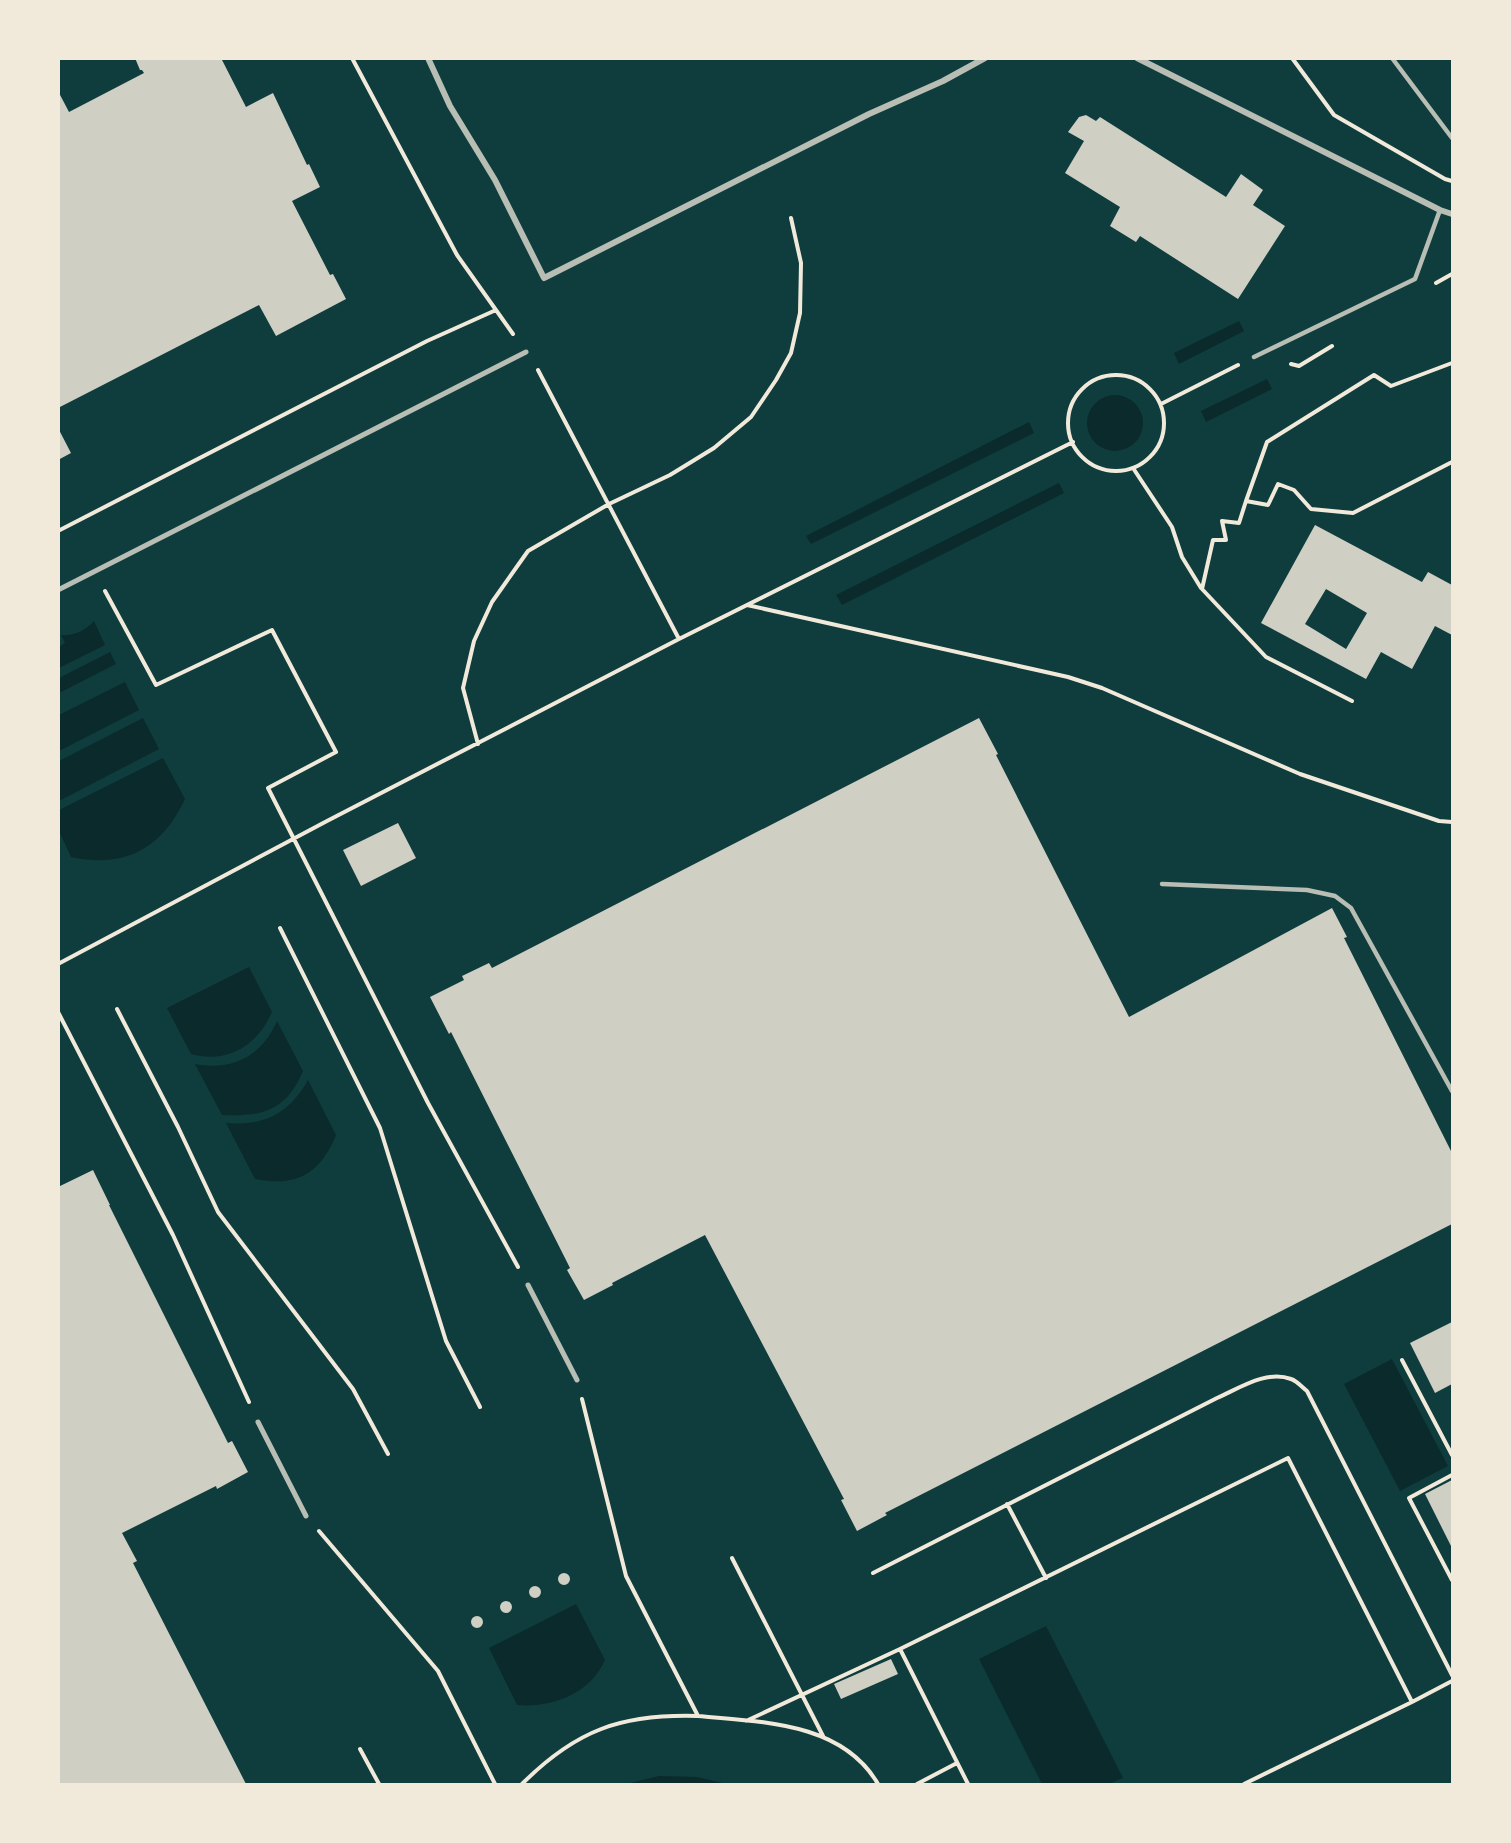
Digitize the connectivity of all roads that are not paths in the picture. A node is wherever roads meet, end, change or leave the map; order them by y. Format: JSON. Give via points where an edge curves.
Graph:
{"nodes":[{"id":1,"x":428,"y":58,"type":"edge"},
{"id":2,"x":985,"y":58,"type":"edge"},
{"id":3,"x":1137,"y":58,"type":"edge"},
{"id":4,"x":1392,"y":58,"type":"edge"},
{"id":5,"x":1452,"y":138,"type":"edge"},
{"id":6,"x":1440,"y":210,"type":"junction"},
{"id":7,"x":1452,"y":214,"type":"edge"},
{"id":8,"x":526,"y":352,"type":"road end"},
{"id":9,"x":1254,"y":357,"type":"road end"},
{"id":10,"x":58,"y":590,"type":"edge"},
{"id":11,"x":1162,"y":885,"type":"dead end"},
{"id":12,"x":1452,"y":1091,"type":"edge"},
{"id":13,"x":528,"y":1285,"type":"road end"},
{"id":14,"x":577,"y":1380,"type":"road end"},
{"id":15,"x":258,"y":1422,"type":"road end"},
{"id":16,"x":306,"y":1516,"type":"road end"}],
"edges":[{"from":1,"to":2,"type":"street","via":[[544,278]]},
{"from":3,"to":6,"type":"street"},
{"from":4,"to":5,"type":"lane"},
{"from":6,"to":7,"type":"street"},
{"from":6,"to":9,"type":"lane","via":[[1415,279]]},
{"from":8,"to":10,"type":"street"},
{"from":11,"to":12,"type":"lane","via":[[1307,890],[1335,896],[1351,908]]},
{"from":13,"to":14,"type":"street"},
{"from":15,"to":16,"type":"street"}]}
